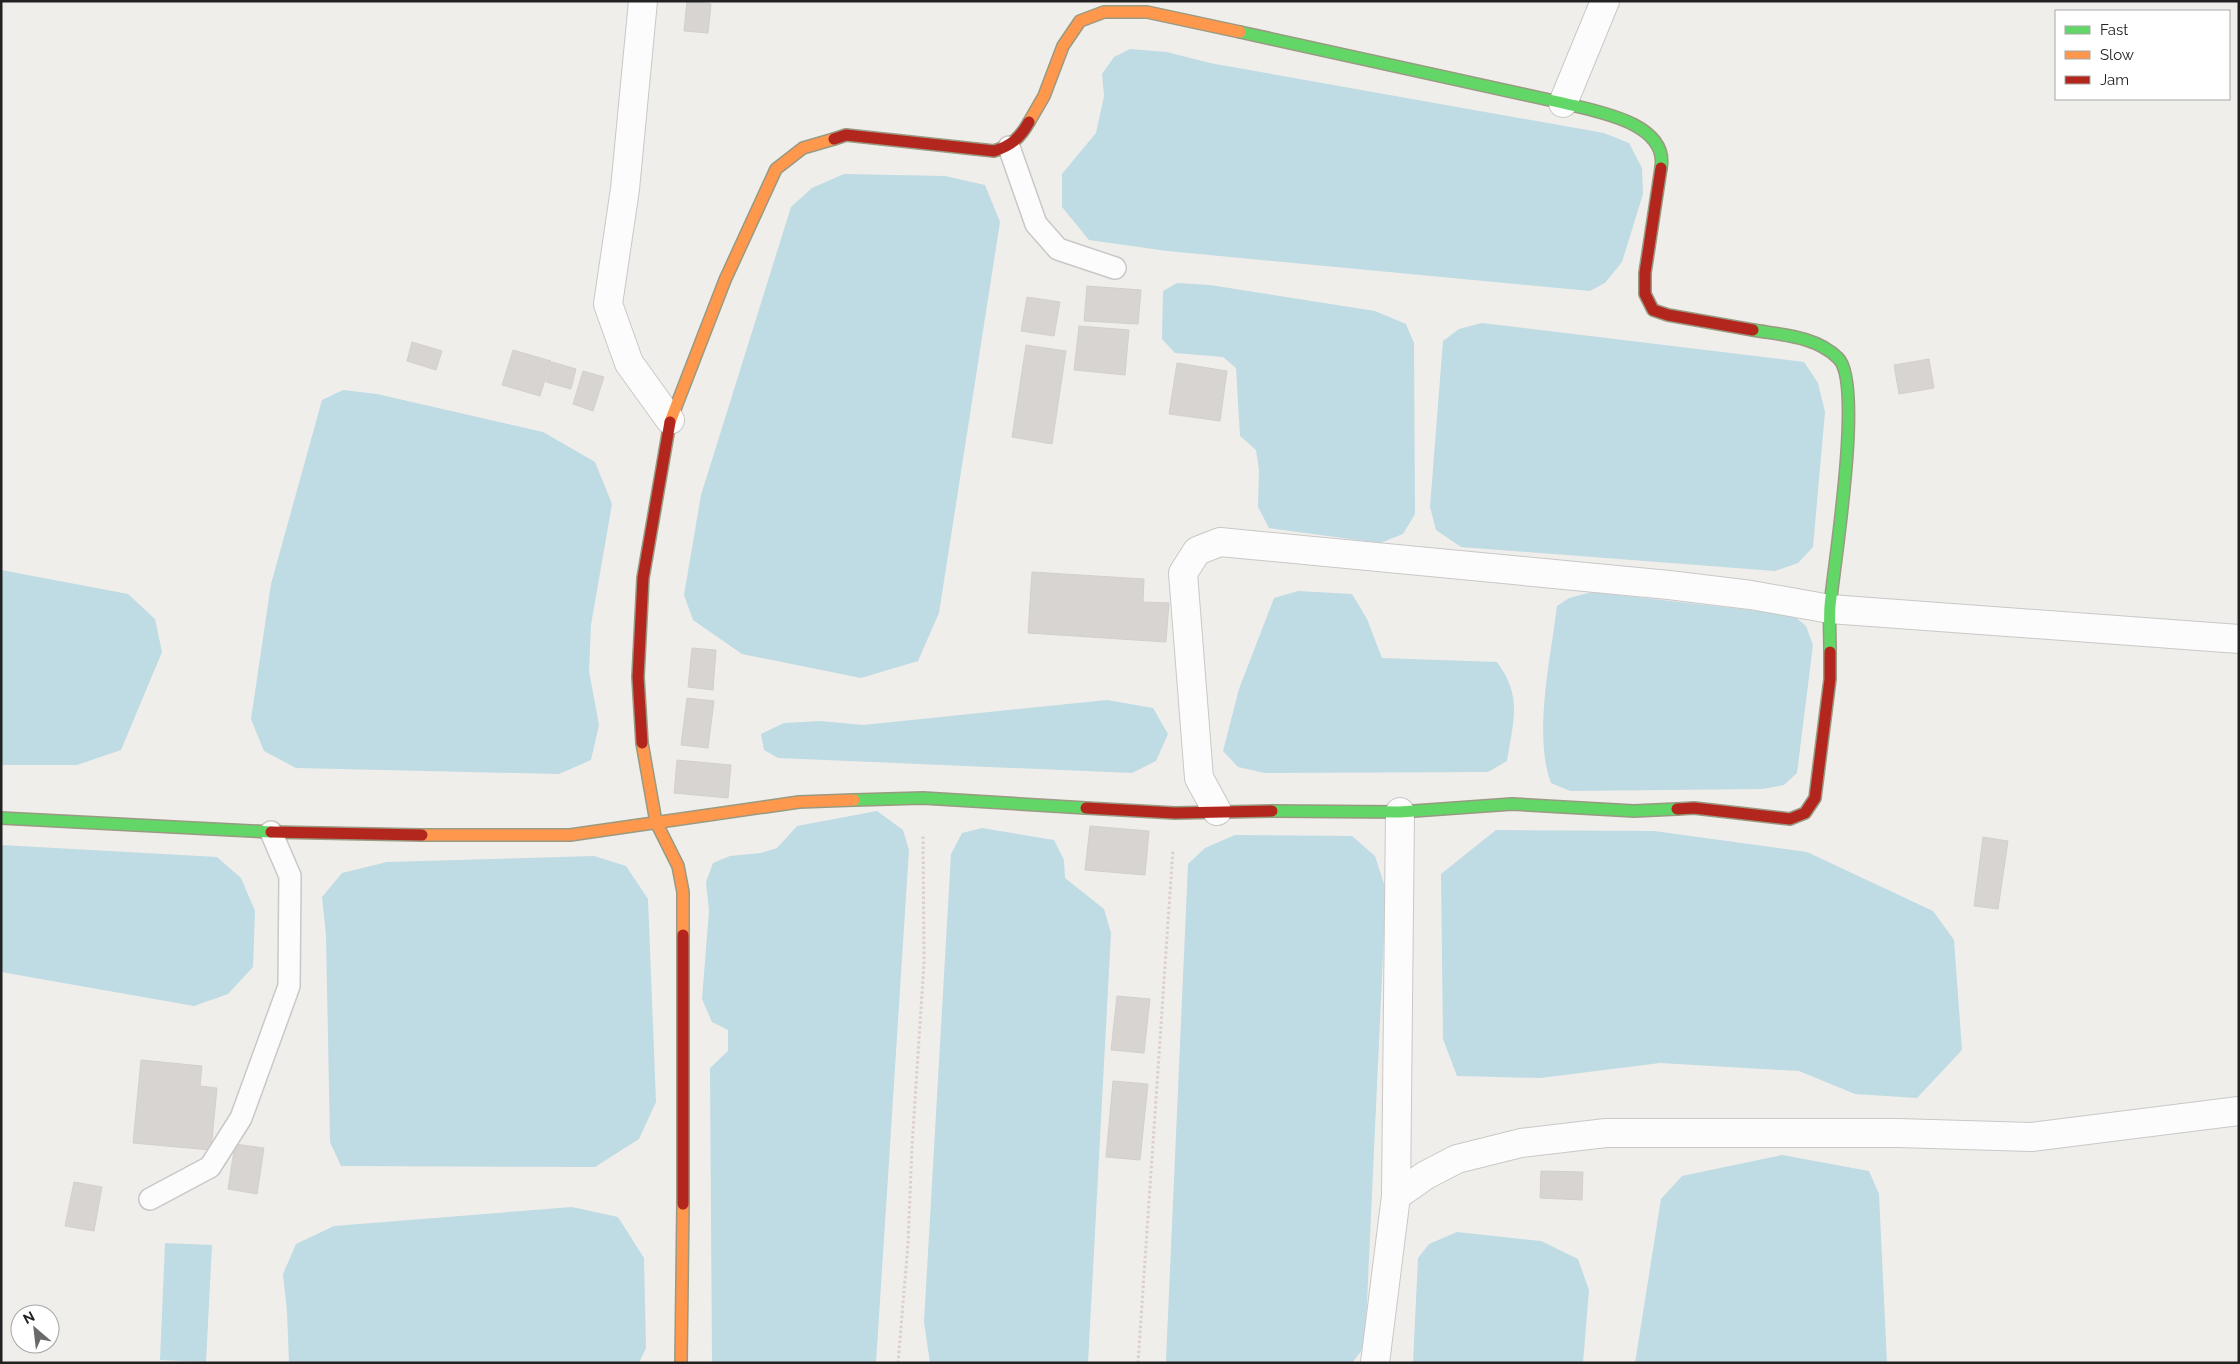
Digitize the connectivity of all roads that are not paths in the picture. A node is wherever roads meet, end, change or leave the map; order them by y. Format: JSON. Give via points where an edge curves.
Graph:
{"nodes":[{"id":1,"x":643,"y":1,"type":"edge"},
{"id":2,"x":1605,"y":1,"type":"edge"},
{"id":3,"x":1563,"y":103,"type":"junction"},
{"id":4,"x":1009,"y":147,"type":"junction"},
{"id":5,"x":1115,"y":268,"type":"dead end"},
{"id":6,"x":670,"y":420,"type":"junction"},
{"id":7,"x":1830,"y":609,"type":"junction"},
{"id":8,"x":2239,"y":639,"type":"edge"},
{"id":9,"x":1217,"y":811,"type":"junction"},
{"id":10,"x":1400,"y":812,"type":"junction"},
{"id":11,"x":1,"y":818,"type":"edge"},
{"id":12,"x":656,"y":822,"type":"junction"},
{"id":13,"x":271,"y":832,"type":"junction"},
{"id":14,"x":2239,"y":1111,"type":"edge"},
{"id":15,"x":1396,"y":1196,"type":"junction"},
{"id":16,"x":150,"y":1199,"type":"dead end"},
{"id":17,"x":681,"y":1363,"type":"edge"},
{"id":18,"x":1375,"y":1363,"type":"edge"}],
"edges":[{"from":1,"to":6,"type":"street","via":[[625,189],[608,304],[629,363]]},
{"from":2,"to":3,"type":"street"},
{"from":3,"to":4,"type":"street","via":[[1147,12],[1104,12],[1080,21],[1063,46],[1044,96],[1024,133]]},
{"from":3,"to":7,"type":"street","via":[[1628,122],[1659,146],[1662,164],[1645,274],[1645,294],[1653,310],[1797,337],[1819,344],[1840,360],[1848,381],[1849,430]]},
{"from":4,"to":5,"type":"lane","via":[[1036,224],[1058,249]]},
{"from":4,"to":6,"type":"street","via":[[994,151],[846,135],[803,148],[776,169],[725,280]]},
{"from":6,"to":12,"type":"street","via":[[643,578],[638,677],[641,738]]},
{"from":7,"to":8,"type":"street"},
{"from":7,"to":9,"type":"street","via":[[1678,586],[1220,542],[1198,551],[1183,573],[1199,778]]},
{"from":7,"to":10,"type":"street","via":[[1830,679],[1815,798],[1805,813],[1790,819],[1694,808],[1634,811],[1512,804]]},
{"from":9,"to":10,"type":"street"},
{"from":9,"to":12,"type":"street","via":[[1175,813],[922,798],[799,802]]},
{"from":10,"to":15,"type":"street"},
{"from":11,"to":13,"type":"street"},
{"from":12,"to":13,"type":"street","via":[[570,835]]},
{"from":12,"to":17,"type":"street","via":[[678,866],[683,892]]},
{"from":13,"to":16,"type":"lane","via":[[290,876],[289,986],[241,1118],[210,1167]]},
{"from":14,"to":15,"type":"street","via":[[2032,1137],[1898,1133],[1606,1133],[1522,1143],[1457,1159]]},
{"from":15,"to":18,"type":"street"}]}
